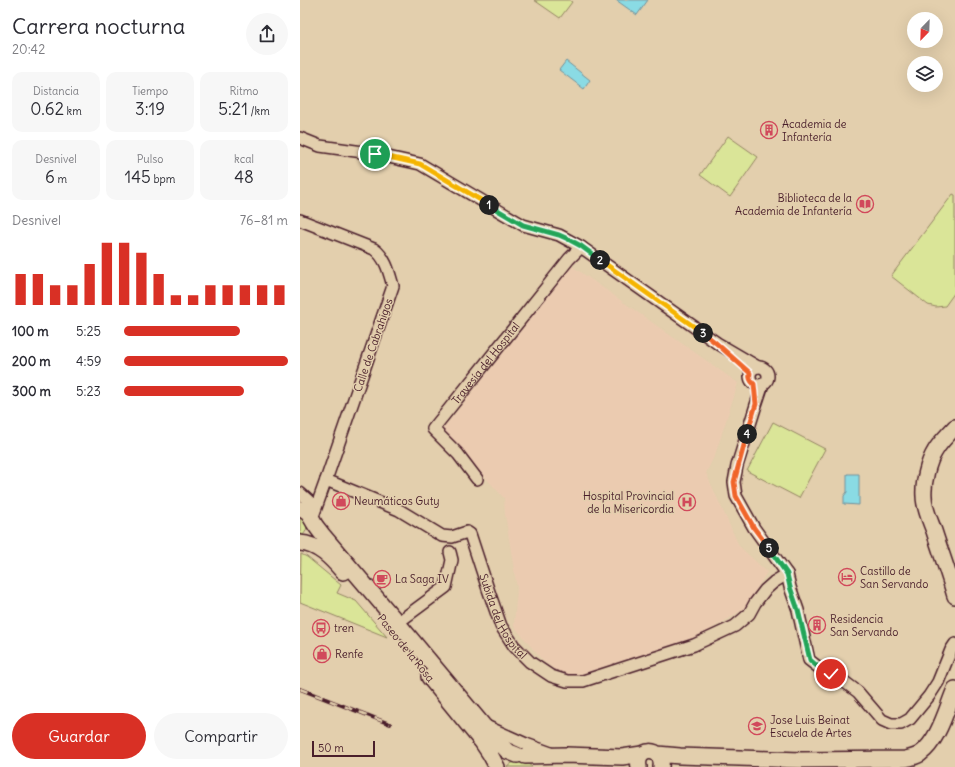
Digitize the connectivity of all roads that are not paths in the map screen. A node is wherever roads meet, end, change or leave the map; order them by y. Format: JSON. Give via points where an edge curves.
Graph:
{"nodes":[{"id":1,"x":300,"y":138,"type":"edge"},
{"id":2,"x":300,"y":220,"type":"edge"},
{"id":3,"x":581,"y":246,"type":"junction"},
{"id":4,"x":716,"y":343,"type":"junction"},
{"id":5,"x":754,"y":370,"type":"junction"},
{"id":6,"x":759,"y":384,"type":"junction"},
{"id":7,"x":955,"y":427,"type":"edge"},
{"id":8,"x":477,"y":479,"type":"dead end"},
{"id":9,"x":325,"y":484,"type":"junction"},
{"id":10,"x":300,"y":493,"type":"edge"},
{"id":11,"x":308,"y":512,"type":"edge"},
{"id":12,"x":301,"y":543,"type":"edge"},
{"id":13,"x":450,"y":552,"type":"dead end"},
{"id":14,"x":787,"y":574,"type":"junction"},
{"id":15,"x":790,"y":587,"type":"junction"},
{"id":16,"x":768,"y":588,"type":"junction"},
{"id":17,"x":955,"y":596,"type":"edge"},
{"id":18,"x":404,"y":618,"type":"dead end"},
{"id":19,"x":955,"y":644,"type":"edge"},
{"id":20,"x":955,"y":689,"type":"edge"},
{"id":21,"x":483,"y":725,"type":"junction"},
{"id":22,"x":563,"y":755,"type":"junction"},
{"id":23,"x":521,"y":756,"type":"junction"},
{"id":24,"x":649,"y":763,"type":"edge"},
{"id":25,"x":497,"y":767,"type":"edge"},
{"id":26,"x":539,"y":767,"type":"edge"},
{"id":27,"x":550,"y":767,"type":"edge"}],
"edges":[{"from":1,"to":3,"type":"street","via":[[320,146],[420,164],[523,225],[559,235]]},
{"from":2,"to":9,"type":"street","name":"Calle de Cabrahigos","via":[[374,249],[381,254],[393,286]]},
{"from":3,"to":4,"type":"street"},
{"from":3,"to":8,"type":"street","name":"Travesía del Hospital","via":[[433,429],[458,454]]},
{"from":4,"to":5,"type":"street"},
{"from":4,"to":5,"type":"street","via":[[743,358]]},
{"from":5,"to":6,"type":"street","via":[[750,377],[751,381]]},
{"from":5,"to":6,"type":"street","via":[[762,368],[768,376],[767,380]]},
{"from":6,"to":14,"type":"street","via":[[756,404],[737,466],[734,490],[754,528]]},
{"from":7,"to":17,"type":"main road","via":[[935,451],[925,482],[924,496],[926,510]]},
{"from":9,"to":11,"type":"street","name":"Calle de Cabrahigos"},
{"from":9,"to":11,"type":"street"},
{"from":9,"to":16,"type":"street","name":"Subida del Hospital","via":[[399,510],[442,536],[452,537],[467,532],[470,534],[501,626],[514,646],[530,662],[551,676],[567,680],[583,681],[712,637],[735,626],[749,614],[754,603]]},
{"from":10,"to":11,"type":"street"},
{"from":11,"to":12,"type":"main road","name":"Paseo de la Rosa","via":[[314,527],[310,537]]},
{"from":11,"to":21,"type":"main road","name":"Paseo de la Rosa","via":[[322,534]]},
{"from":12,"to":25,"type":"main road","name":"Paseo de la Rosa","via":[[320,550],[338,566],[482,742]]},
{"from":13,"to":18,"type":"street","via":[[452,560],[446,586]]},
{"from":14,"to":15,"type":"street"},
{"from":14,"to":16,"type":"street"},
{"from":15,"to":16,"type":"street"},
{"from":15,"to":19,"type":"street","via":[[810,660],[858,692],[882,720],[890,724],[900,724],[910,719],[920,708],[938,682]]},
{"from":20,"to":24,"type":"main road","name":"Paseo de la Rosa","via":[[935,736],[926,748],[913,758],[801,760],[680,756]]},
{"from":21,"to":22,"type":"street","name":"Paseo de la Rosa","via":[[520,742]]},
{"from":21,"to":23,"type":"main road","name":"Paseo de la Rosa","via":[[507,751]]},
{"from":22,"to":23,"type":"main road","name":"Paseo de la Rosa"},
{"from":22,"to":24,"type":"main road","name":"Paseo de la Rosa","via":[[622,757]]},
{"from":22,"to":27,"type":"main road"},
{"from":23,"to":25,"type":"main road","via":[[509,757]]},
{"from":23,"to":26,"type":"main road","via":[[532,759]]}]}
